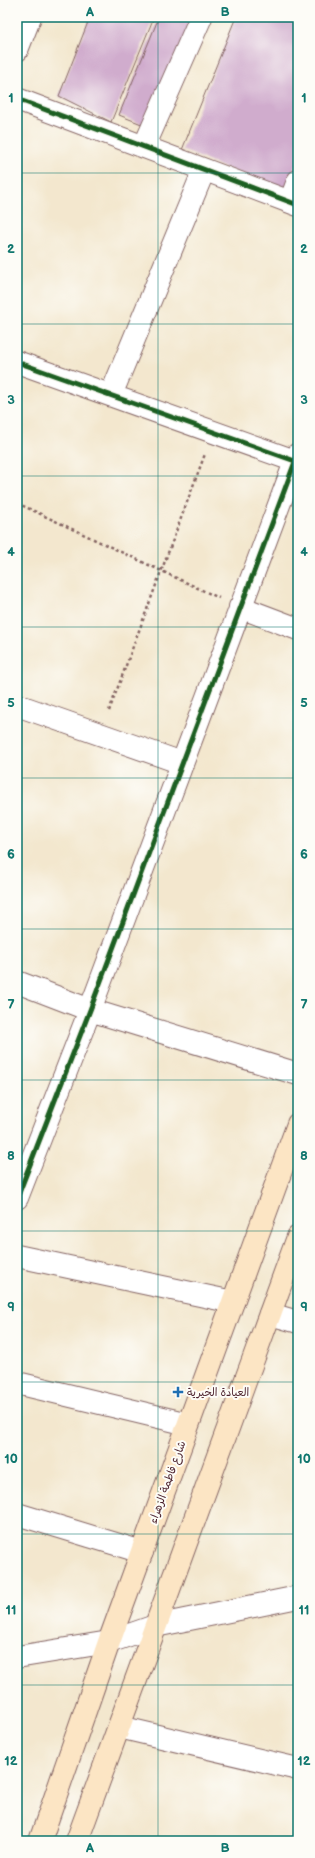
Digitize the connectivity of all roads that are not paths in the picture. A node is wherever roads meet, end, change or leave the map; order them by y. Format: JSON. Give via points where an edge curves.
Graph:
{"nodes":[{"id":1,"x":30,"y":17,"type":"edge"},
{"id":2,"x":201,"y":17,"type":"edge"},
{"id":3,"x":17,"y":50,"type":"edge"},
{"id":4,"x":17,"y":99,"type":"edge"},
{"id":5,"x":144,"y":147,"type":"junction"},
{"id":6,"x":204,"y":170,"type":"junction"},
{"id":7,"x":298,"y":181,"type":"edge"},
{"id":8,"x":294,"y":203,"type":"edge"},
{"id":9,"x":17,"y":362,"type":"edge"},
{"id":10,"x":112,"y":395,"type":"junction"},
{"id":11,"x":297,"y":457,"type":"edge"},
{"id":12,"x":240,"y":608,"type":"junction"},
{"id":13,"x":298,"y":629,"type":"edge"},
{"id":14,"x":17,"y":705,"type":"edge"},
{"id":15,"x":182,"y":763,"type":"junction"},
{"id":16,"x":17,"y":982,"type":"edge"},
{"id":17,"x":90,"y":1010,"type":"junction"},
{"id":18,"x":298,"y":1074,"type":"edge"},
{"id":19,"x":298,"y":1124,"type":"edge"},
{"id":20,"x":17,"y":1198,"type":"edge"},
{"id":21,"x":298,"y":1237,"type":"edge"},
{"id":22,"x":17,"y":1256,"type":"edge"},
{"id":23,"x":233,"y":1302,"type":"junction"},
{"id":24,"x":270,"y":1314,"type":"junction"},
{"id":25,"x":298,"y":1322,"type":"edge"},
{"id":26,"x":17,"y":1383,"type":"edge"},
{"id":27,"x":188,"y":1424,"type":"junction"},
{"id":28,"x":17,"y":1514,"type":"edge"},
{"id":29,"x":142,"y":1552,"type":"junction"},
{"id":30,"x":298,"y":1597,"type":"edge"},
{"id":31,"x":155,"y":1626,"type":"junction"},
{"id":32,"x":109,"y":1642,"type":"junction"},
{"id":33,"x":17,"y":1657,"type":"edge"},
{"id":34,"x":119,"y":1727,"type":"junction"},
{"id":35,"x":298,"y":1769,"type":"edge"},
{"id":36,"x":40,"y":1841,"type":"edge"},
{"id":37,"x":77,"y":1841,"type":"edge"}],
"edges":[{"from":1,"to":3,"type":"street"},
{"from":2,"to":5,"type":"street"},
{"from":4,"to":5,"type":"street"},
{"from":5,"to":6,"type":"street"},
{"from":6,"to":8,"type":"street"},
{"from":6,"to":10,"type":"street"},
{"from":7,"to":8,"type":"street"},
{"from":9,"to":10,"type":"street"},
{"from":10,"to":11,"type":"street","via":[[213,431]]},
{"from":11,"to":12,"type":"street"},
{"from":12,"to":13,"type":"street"},
{"from":12,"to":15,"type":"street"},
{"from":14,"to":15,"type":"street"},
{"from":15,"to":17,"type":"street"},
{"from":16,"to":17,"type":"street"},
{"from":17,"to":18,"type":"street"},
{"from":17,"to":20,"type":"street"},
{"from":19,"to":23,"type":"main road","name":"شارع فاطمة الزهراء"},
{"from":21,"to":24,"type":"main road"},
{"from":22,"to":23,"type":"street"},
{"from":23,"to":27,"type":"main road","name":"شارع فاطمة الزهراء"},
{"from":24,"to":25,"type":"street"},
{"from":24,"to":31,"type":"main road"},
{"from":26,"to":27,"type":"street"},
{"from":27,"to":29,"type":"main road","name":"شارع فاطمة الزهراء"},
{"from":28,"to":29,"type":"street"},
{"from":29,"to":32,"type":"main road","name":"شارع فاطمة الزهراء"},
{"from":30,"to":31,"type":"street"},
{"from":31,"to":32,"type":"street"},
{"from":31,"to":34,"type":"main road"},
{"from":32,"to":33,"type":"street"},
{"from":32,"to":36,"type":"main road","name":"شارع فاطمة الزهراء"},
{"from":34,"to":35,"type":"street"},
{"from":34,"to":37,"type":"main road"}]}
